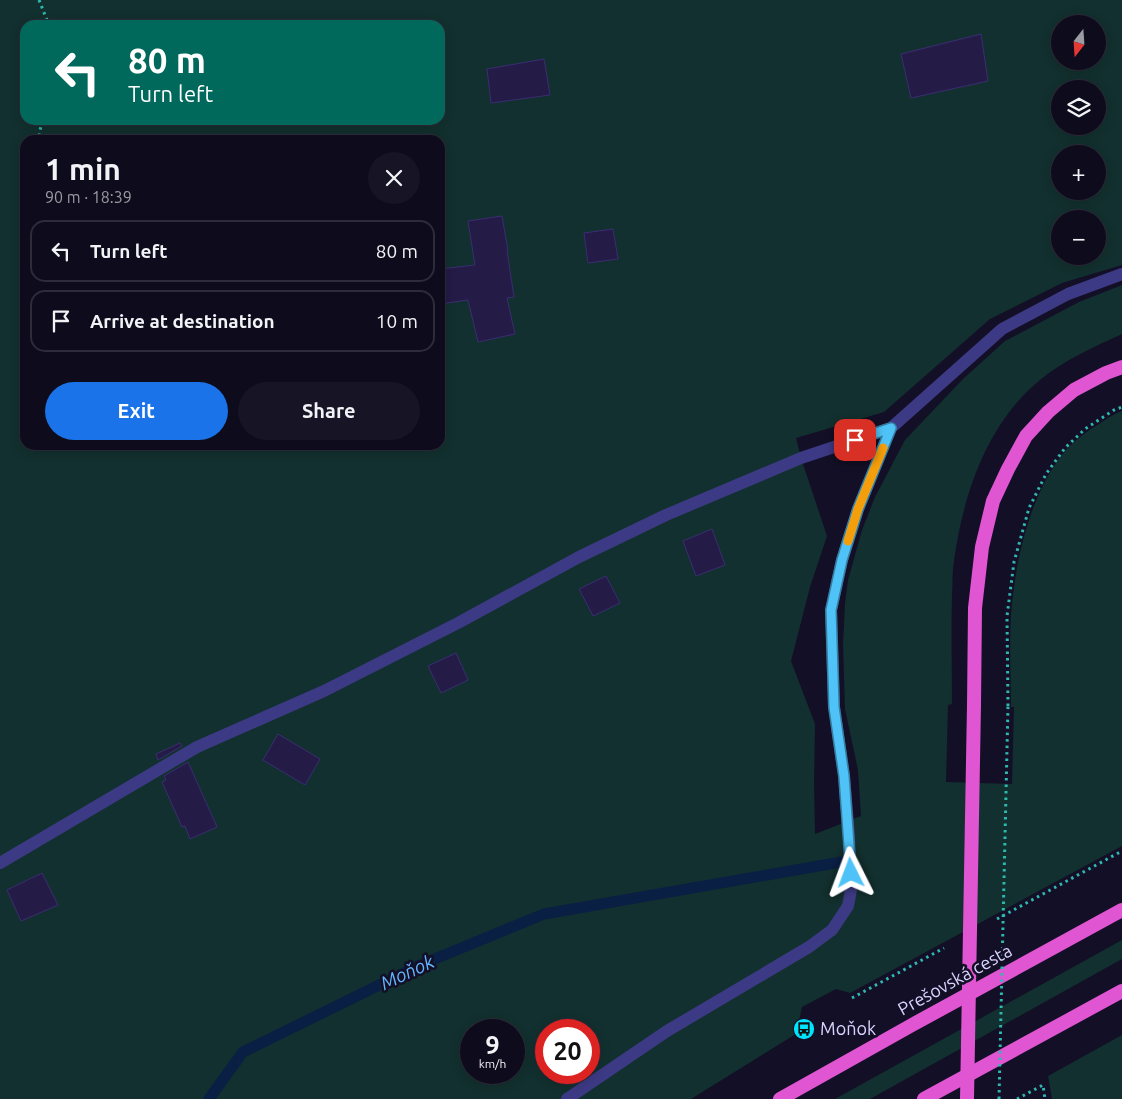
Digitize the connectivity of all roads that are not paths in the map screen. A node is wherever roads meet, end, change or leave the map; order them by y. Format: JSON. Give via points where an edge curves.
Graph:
{"nodes":[{"id":1,"x":1122,"y":274,"type":"edge"},
{"id":2,"x":1122,"y":367,"type":"edge"},
{"id":3,"x":891,"y":428,"type":"junction"},
{"id":4,"x":0,"y":863,"type":"edge"},
{"id":5,"x":1122,"y":910,"type":"edge"},
{"id":6,"x":1122,"y":991,"type":"edge"},
{"id":7,"x":567,"y":1099,"type":"edge"},
{"id":8,"x":780,"y":1099,"type":"edge"},
{"id":9,"x":924,"y":1099,"type":"edge"},
{"id":10,"x":967,"y":1099,"type":"edge"}],
"edges":[{"from":1,"to":3,"type":"lane","via":[[1068,294],[1002,329]]},
{"from":2,"to":10,"type":"highway","bridge":true,"via":[[1074,390],[1026,436],[993,501],[982,547],[975,608]]},
{"from":3,"to":4,"type":"lane","via":[[801,458],[666,515],[579,557],[324,691],[197,747]]},
{"from":3,"to":7,"type":"lane","via":[[858,509],[831,610],[834,707],[844,776],[850,864],[848,906],[832,930],[809,947],[667,1031]]},
{"from":5,"to":8,"type":"highway","name":"Prešovská cesta"},
{"from":6,"to":9,"type":"highway"}]}
